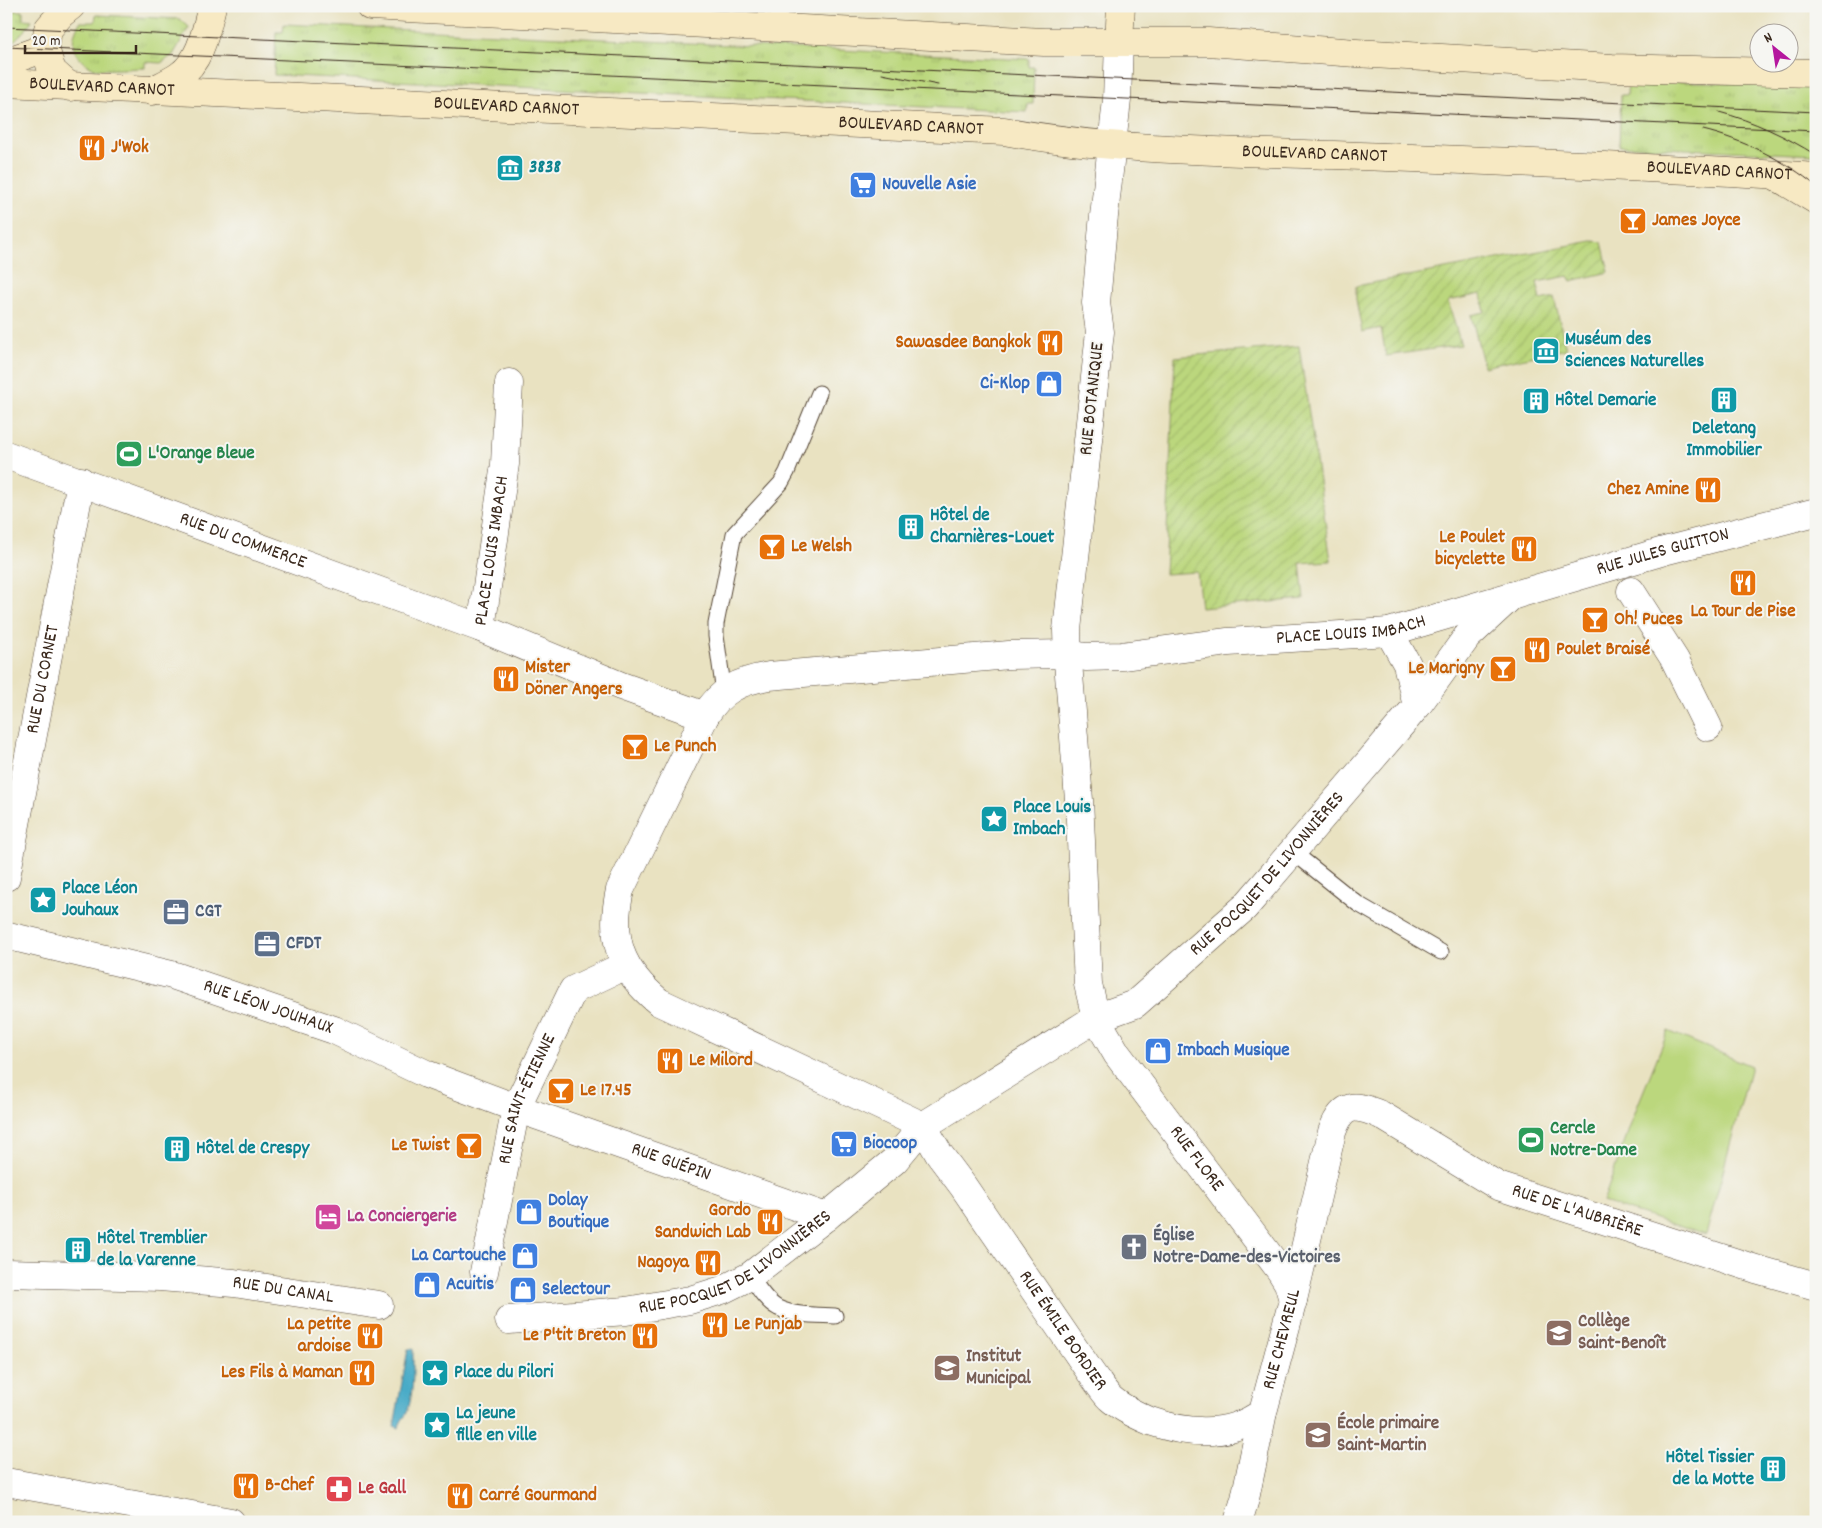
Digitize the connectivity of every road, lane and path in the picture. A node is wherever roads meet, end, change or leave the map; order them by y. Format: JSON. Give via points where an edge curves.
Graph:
{"nodes":[{"id":1,"x":71,"y":6,"type":"edge"},
{"id":2,"x":212,"y":6,"type":"edge"},
{"id":3,"x":370,"y":6,"type":"edge"},
{"id":4,"x":1121,"y":6,"type":"edge"},
{"id":5,"x":1119,"y":42,"type":"junction"},
{"id":6,"x":45,"y":48,"type":"junction"},
{"id":7,"x":6,"y":62,"type":"edge"},
{"id":8,"x":1816,"y":73,"type":"edge"},
{"id":9,"x":6,"y":84,"type":"edge"},
{"id":10,"x":70,"y":87,"type":"junction"},
{"id":11,"x":152,"y":91,"type":"junction"},
{"id":12,"x":1113,"y":144,"type":"junction"},
{"id":13,"x":1773,"y":174,"type":"junction"},
{"id":14,"x":1816,"y":177,"type":"edge"},
{"id":15,"x":1816,"y":200,"type":"edge"},
{"id":16,"x":509,"y":383,"type":"dead end"},
{"id":17,"x":819,"y":393,"type":"dead end"},
{"id":18,"x":6,"y":455,"type":"edge"},
{"id":19,"x":81,"y":481,"type":"junction"},
{"id":20,"x":1816,"y":512,"type":"edge"},
{"id":21,"x":1631,"y":591,"type":"dead end"},
{"id":22,"x":1510,"y":596,"type":"junction"},
{"id":23,"x":481,"y":628,"type":"junction"},
{"id":24,"x":1389,"y":632,"type":"junction"},
{"id":25,"x":1067,"y":654,"type":"junction"},
{"id":26,"x":724,"y":693,"type":"junction"},
{"id":27,"x":1417,"y":706,"type":"junction"},
{"id":28,"x":705,"y":716,"type":"junction"},
{"id":29,"x":1708,"y":726,"type":"dead end"},
{"id":30,"x":1293,"y":852,"type":"junction"},
{"id":31,"x":6,"y":876,"type":"edge"},
{"id":32,"x":9,"y":936,"type":"dead end"},
{"id":33,"x":1441,"y":952,"type":"dead end"},
{"id":34,"x":626,"y":965,"type":"junction"},
{"id":35,"x":1096,"y":1018,"type":"junction"},
{"id":36,"x":1351,"y":1107,"type":"joint"},
{"id":37,"x":516,"y":1108,"type":"junction"},
{"id":38,"x":923,"y":1126,"type":"junction"},
{"id":39,"x":826,"y":1217,"type":"junction"},
{"id":40,"x":484,"y":1272,"type":"dead end"},
{"id":41,"x":6,"y":1273,"type":"edge"},
{"id":42,"x":750,"y":1276,"type":"junction"},
{"id":43,"x":1816,"y":1286,"type":"edge"},
{"id":44,"x":1293,"y":1300,"type":"junction"},
{"id":45,"x":379,"y":1304,"type":"dead end"},
{"id":46,"x":836,"y":1316,"type":"dead end"},
{"id":47,"x":509,"y":1320,"type":"dead end"},
{"id":48,"x":1263,"y":1412,"type":"junction"},
{"id":49,"x":6,"y":1482,"type":"edge"},
{"id":50,"x":232,"y":1522,"type":"edge"},
{"id":51,"x":1238,"y":1522,"type":"edge"}],
"edges":[{"from":1,"to":6,"type":"main road","via":[[48,29]]},
{"from":2,"to":11,"type":"main road","via":[[197,56],[181,75]]},
{"from":3,"to":5,"type":"main road","via":[[1044,42]]},
{"from":4,"to":5,"type":"main road"},
{"from":5,"to":8,"type":"main road","via":[[1208,42],[1612,68]]},
{"from":5,"to":12,"type":"street","name":"RUE BOTANIQUE"},
{"from":6,"to":7,"type":"main road"},
{"from":6,"to":10,"type":"main road","via":[[52,71]]},
{"from":9,"to":10,"type":"main road","name":"BOULEVARD CARNOT"},
{"from":10,"to":11,"type":"main road","name":"BOULEVARD CARNOT"},
{"from":11,"to":12,"type":"main road","name":"BOULEVARD CARNOT","via":[[1004,131],[1040,138]]},
{"from":12,"to":13,"type":"main road","name":"BOULEVARD CARNOT"},
{"from":12,"to":25,"type":"street","name":"RUE BOTANIQUE","via":[[1096,303],[1100,332]]},
{"from":13,"to":14,"type":"main road","name":"BOULEVARD CARNOT"},
{"from":13,"to":15,"type":"main road"},
{"from":16,"to":23,"type":"street","name":"PLACE LOUIS IMBACH","via":[[505,464]]},
{"from":17,"to":26,"type":"lane","via":[[787,472],[734,534],[716,624]]},
{"from":18,"to":19,"type":"street","name":"RUE DU COMMERCE"},
{"from":19,"to":23,"type":"street","name":"RUE DU COMMERCE"},
{"from":19,"to":31,"type":"street","name":"RUE DU CORNET"},
{"from":20,"to":22,"type":"street","name":"RUE JULES GUITTON","via":[[1664,551]]},
{"from":21,"to":29,"type":"street","via":[[1675,660]]},
{"from":22,"to":24,"type":"street","name":"PLACE LOUIS IMBACH"},
{"from":22,"to":27,"type":"street","name":"RUE POCQUET DE LIVONNIÈRES","via":[[1467,638]]},
{"from":23,"to":28,"type":"street","name":"PLACE LOUIS IMBACH","via":[[621,686]]},
{"from":24,"to":25,"type":"street","name":"PLACE LOUIS IMBACH","via":[[1228,642],[1122,656]]},
{"from":24,"to":27,"type":"street","via":[[1407,664]]},
{"from":25,"to":26,"type":"street","name":"PLACE LOUIS IMBACH","via":[[1009,655],[769,676],[737,684]]},
{"from":25,"to":35,"type":"street","via":[[1079,800],[1088,984]]},
{"from":26,"to":28,"type":"street","name":"PLACE LOUIS IMBACH"},
{"from":27,"to":30,"type":"street","name":"RUE POCQUET DE LIVONNIÈRES"},
{"from":28,"to":34,"type":"street","name":"PLACE LOUIS IMBACH","via":[[620,890],[615,928],[618,948]]},
{"from":30,"to":33,"type":"lane","via":[[1358,904]]},
{"from":30,"to":35,"type":"street","name":"RUE POCQUET DE LIVONNIÈRES","via":[[1245,907],[1135,1004]]},
{"from":32,"to":37,"type":"street","name":"RUE LÉON JOUHAUX","via":[[172,975],[334,1030],[426,1074]]},
{"from":34,"to":37,"type":"street","name":"RUE SAINT-ÉTIENNE","via":[[573,990]]},
{"from":34,"to":38,"type":"street","name":"PLACE LOUIS IMBACH","via":[[642,988],[659,1002]]},
{"from":35,"to":38,"type":"street"},
{"from":35,"to":44,"type":"street","name":"RUE FLORE","via":[[1117,1054],[1280,1270]]},
{"from":36,"to":43,"type":"street","name":"RUE DE L'AUBRIÈRE","via":[[1362,1107],[1381,1115],[1498,1186],[1756,1270]]},
{"from":36,"to":44,"type":"street","name":"RUE CHEVREUL","via":[[1342,1113],[1332,1132]]},
{"from":37,"to":39,"type":"street","name":"RUE GUÉPIN"},
{"from":37,"to":40,"type":"street","name":"RUE SAINT-ÉTIENNE"},
{"from":38,"to":39,"type":"street","name":"RUE POCQUET DE LIVONNIÈRES","via":[[894,1161]]},
{"from":38,"to":48,"type":"street","name":"RUE ÉMILE BORDIER","via":[[939,1154],[1110,1398],[1141,1418],[1195,1432],[1233,1427]]},
{"from":39,"to":42,"type":"street","name":"RUE POCQUET DE LIVONNIÈRES"},
{"from":41,"to":45,"type":"street","name":"RUE DU CANAL","via":[[160,1277],[234,1283]]},
{"from":42,"to":46,"type":"lane","via":[[777,1308],[801,1314]]},
{"from":42,"to":47,"type":"street","name":"RUE POCQUET DE LIVONNIÈRES","via":[[722,1290],[690,1300],[626,1311]]},
{"from":44,"to":48,"type":"street","name":"RUE CHEVREUL"},
{"from":48,"to":51,"type":"street","name":"RUE CHEVREUL"},
{"from":49,"to":50,"type":"street"}]}
